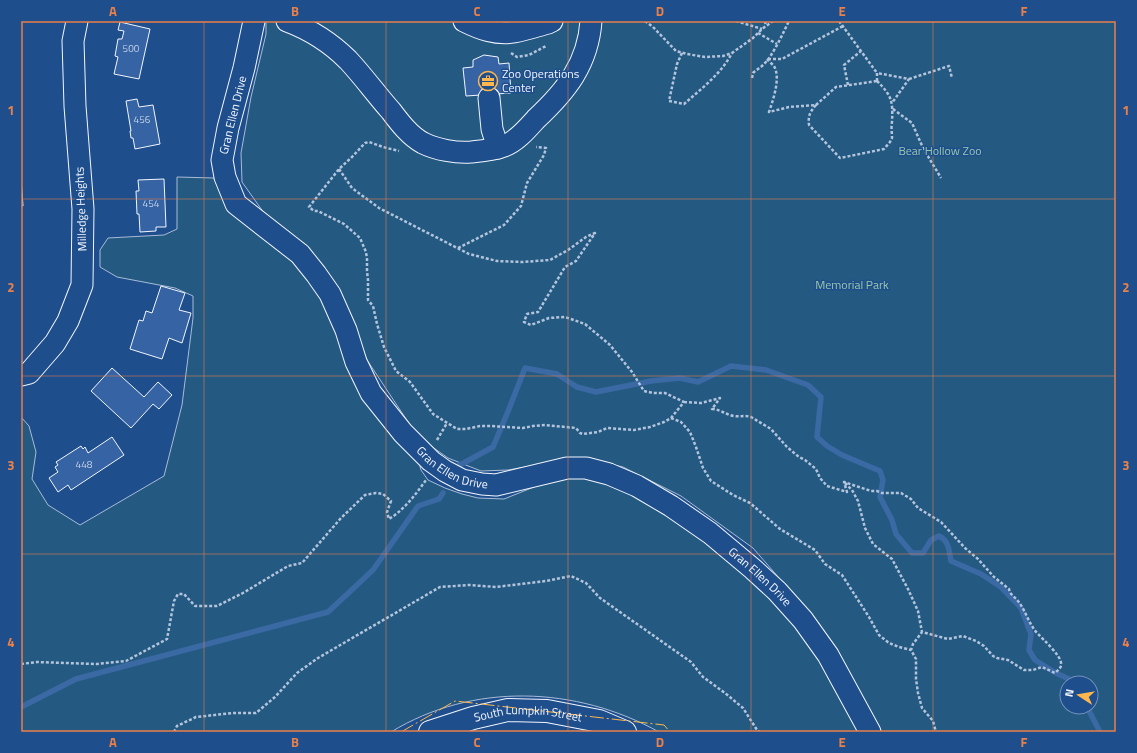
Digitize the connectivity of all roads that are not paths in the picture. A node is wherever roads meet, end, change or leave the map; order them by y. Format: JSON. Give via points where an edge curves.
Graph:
{"nodes":[{"id":1,"x":77,"y":21,"type":"edge"},
{"id":2,"x":254,"y":21,"type":"edge"},
{"id":3,"x":287,"y":21,"type":"edge"},
{"id":4,"x":464,"y":21,"type":"edge"},
{"id":5,"x":552,"y":21,"type":"edge"},
{"id":6,"x":591,"y":21,"type":"edge"},
{"id":7,"x":489,"y":98,"type":"dead end"},
{"id":8,"x":498,"y":148,"type":"junction"},
{"id":9,"x":21,"y":375,"type":"edge"},
{"id":10,"x":430,"y":732,"type":"edge"},
{"id":11,"x":625,"y":732,"type":"edge"},
{"id":12,"x":870,"y":732,"type":"edge"}],
"edges":[{"from":1,"to":9,"type":"street","name":"Milledge Heights","via":[[73,40],[83,210],[82,285],[68,321],[55,343],[29,373]]},
{"from":2,"to":12,"type":"street","name":"Gran Ellen Drive","via":[[222,160],[225,177],[236,204],[300,254],[330,294],[371,393],[403,433],[431,461],[462,480],[496,485],[567,468],[586,468],[637,486],[670,506],[710,533],[753,569],[803,620],[828,654]]},
{"from":3,"to":8,"type":"street","via":[[316,34],[343,56],[400,123],[423,143],[445,150],[464,152]]},
{"from":4,"to":5,"type":"street","via":[[492,32],[513,32]]},
{"from":6,"to":8,"type":"street","via":[[587,45],[576,73],[566,88],[523,132]]},
{"from":7,"to":8,"type":"street","via":[[492,129]]},
{"from":10,"to":11,"type":"main road","name":"South Lumpkin Street","via":[[508,710],[547,710],[600,721]]}]}
